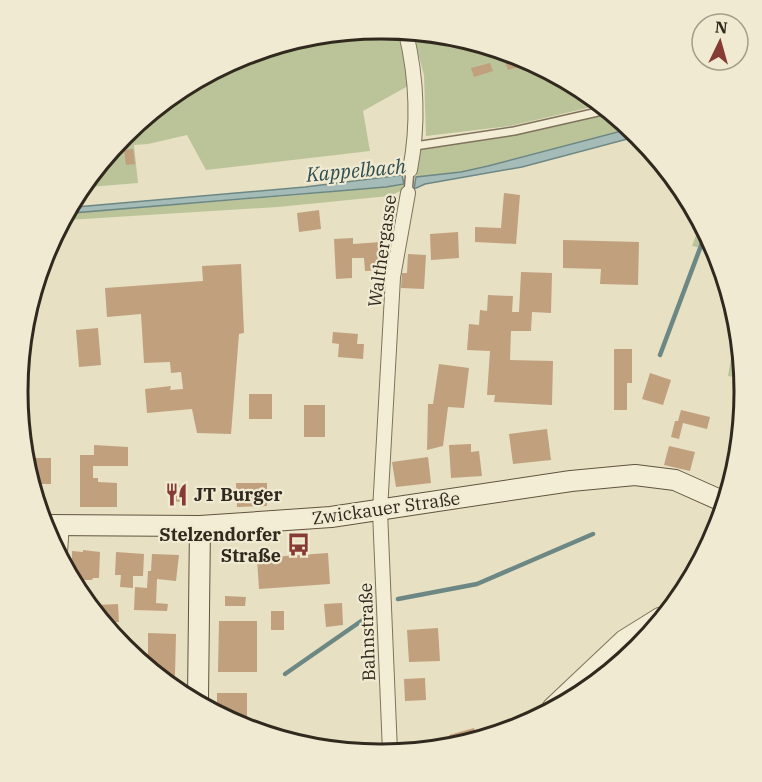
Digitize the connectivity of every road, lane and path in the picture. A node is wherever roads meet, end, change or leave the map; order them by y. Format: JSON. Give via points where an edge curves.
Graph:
{"nodes":[{"id":1,"x":407,"y":39,"type":"edge"},
{"id":2,"x":597,"y":112,"type":"edge"},
{"id":3,"x":415,"y":146,"type":"junction"},
{"id":4,"x":410,"y":170,"type":"joint"},
{"id":5,"x":408,"y":193,"type":"joint"},
{"id":6,"x":716,"y":499,"type":"edge"},
{"id":7,"x":380,"y":511,"type":"junction"},
{"id":8,"x":54,"y":524,"type":"edge"},
{"id":9,"x":200,"y":526,"type":"junction"},
{"id":10,"x":646,"y":623,"type":"edge"},
{"id":11,"x":567,"y":690,"type":"edge"},
{"id":12,"x":198,"y":692,"type":"edge"},
{"id":13,"x":390,"y":744,"type":"edge"}],
"edges":[{"from":1,"to":3,"type":"street","name":"Walthergasse","via":[[415,75]]},
{"from":2,"to":3,"type":"lane","via":[[513,131]]},
{"from":3,"to":4,"type":"street","name":"Walthergasse"},
{"from":4,"to":5,"type":"lane","name":"Walthergasse"},
{"from":5,"to":7,"type":"street","name":"Walthergasse","via":[[393,277]]},
{"from":6,"to":7,"type":"main road","name":"Zwickauer Straße","via":[[675,480],[635,475],[571,481]]},
{"from":7,"to":9,"type":"main road","name":"Zwickauer Straße"},
{"from":7,"to":13,"type":"street","name":"Bahnstraße"},
{"from":8,"to":9,"type":"main road","name":"Zwickauer Straße"},
{"from":9,"to":12,"type":"main road"},
{"from":10,"to":11,"type":"street","via":[[622,638]]}]}
